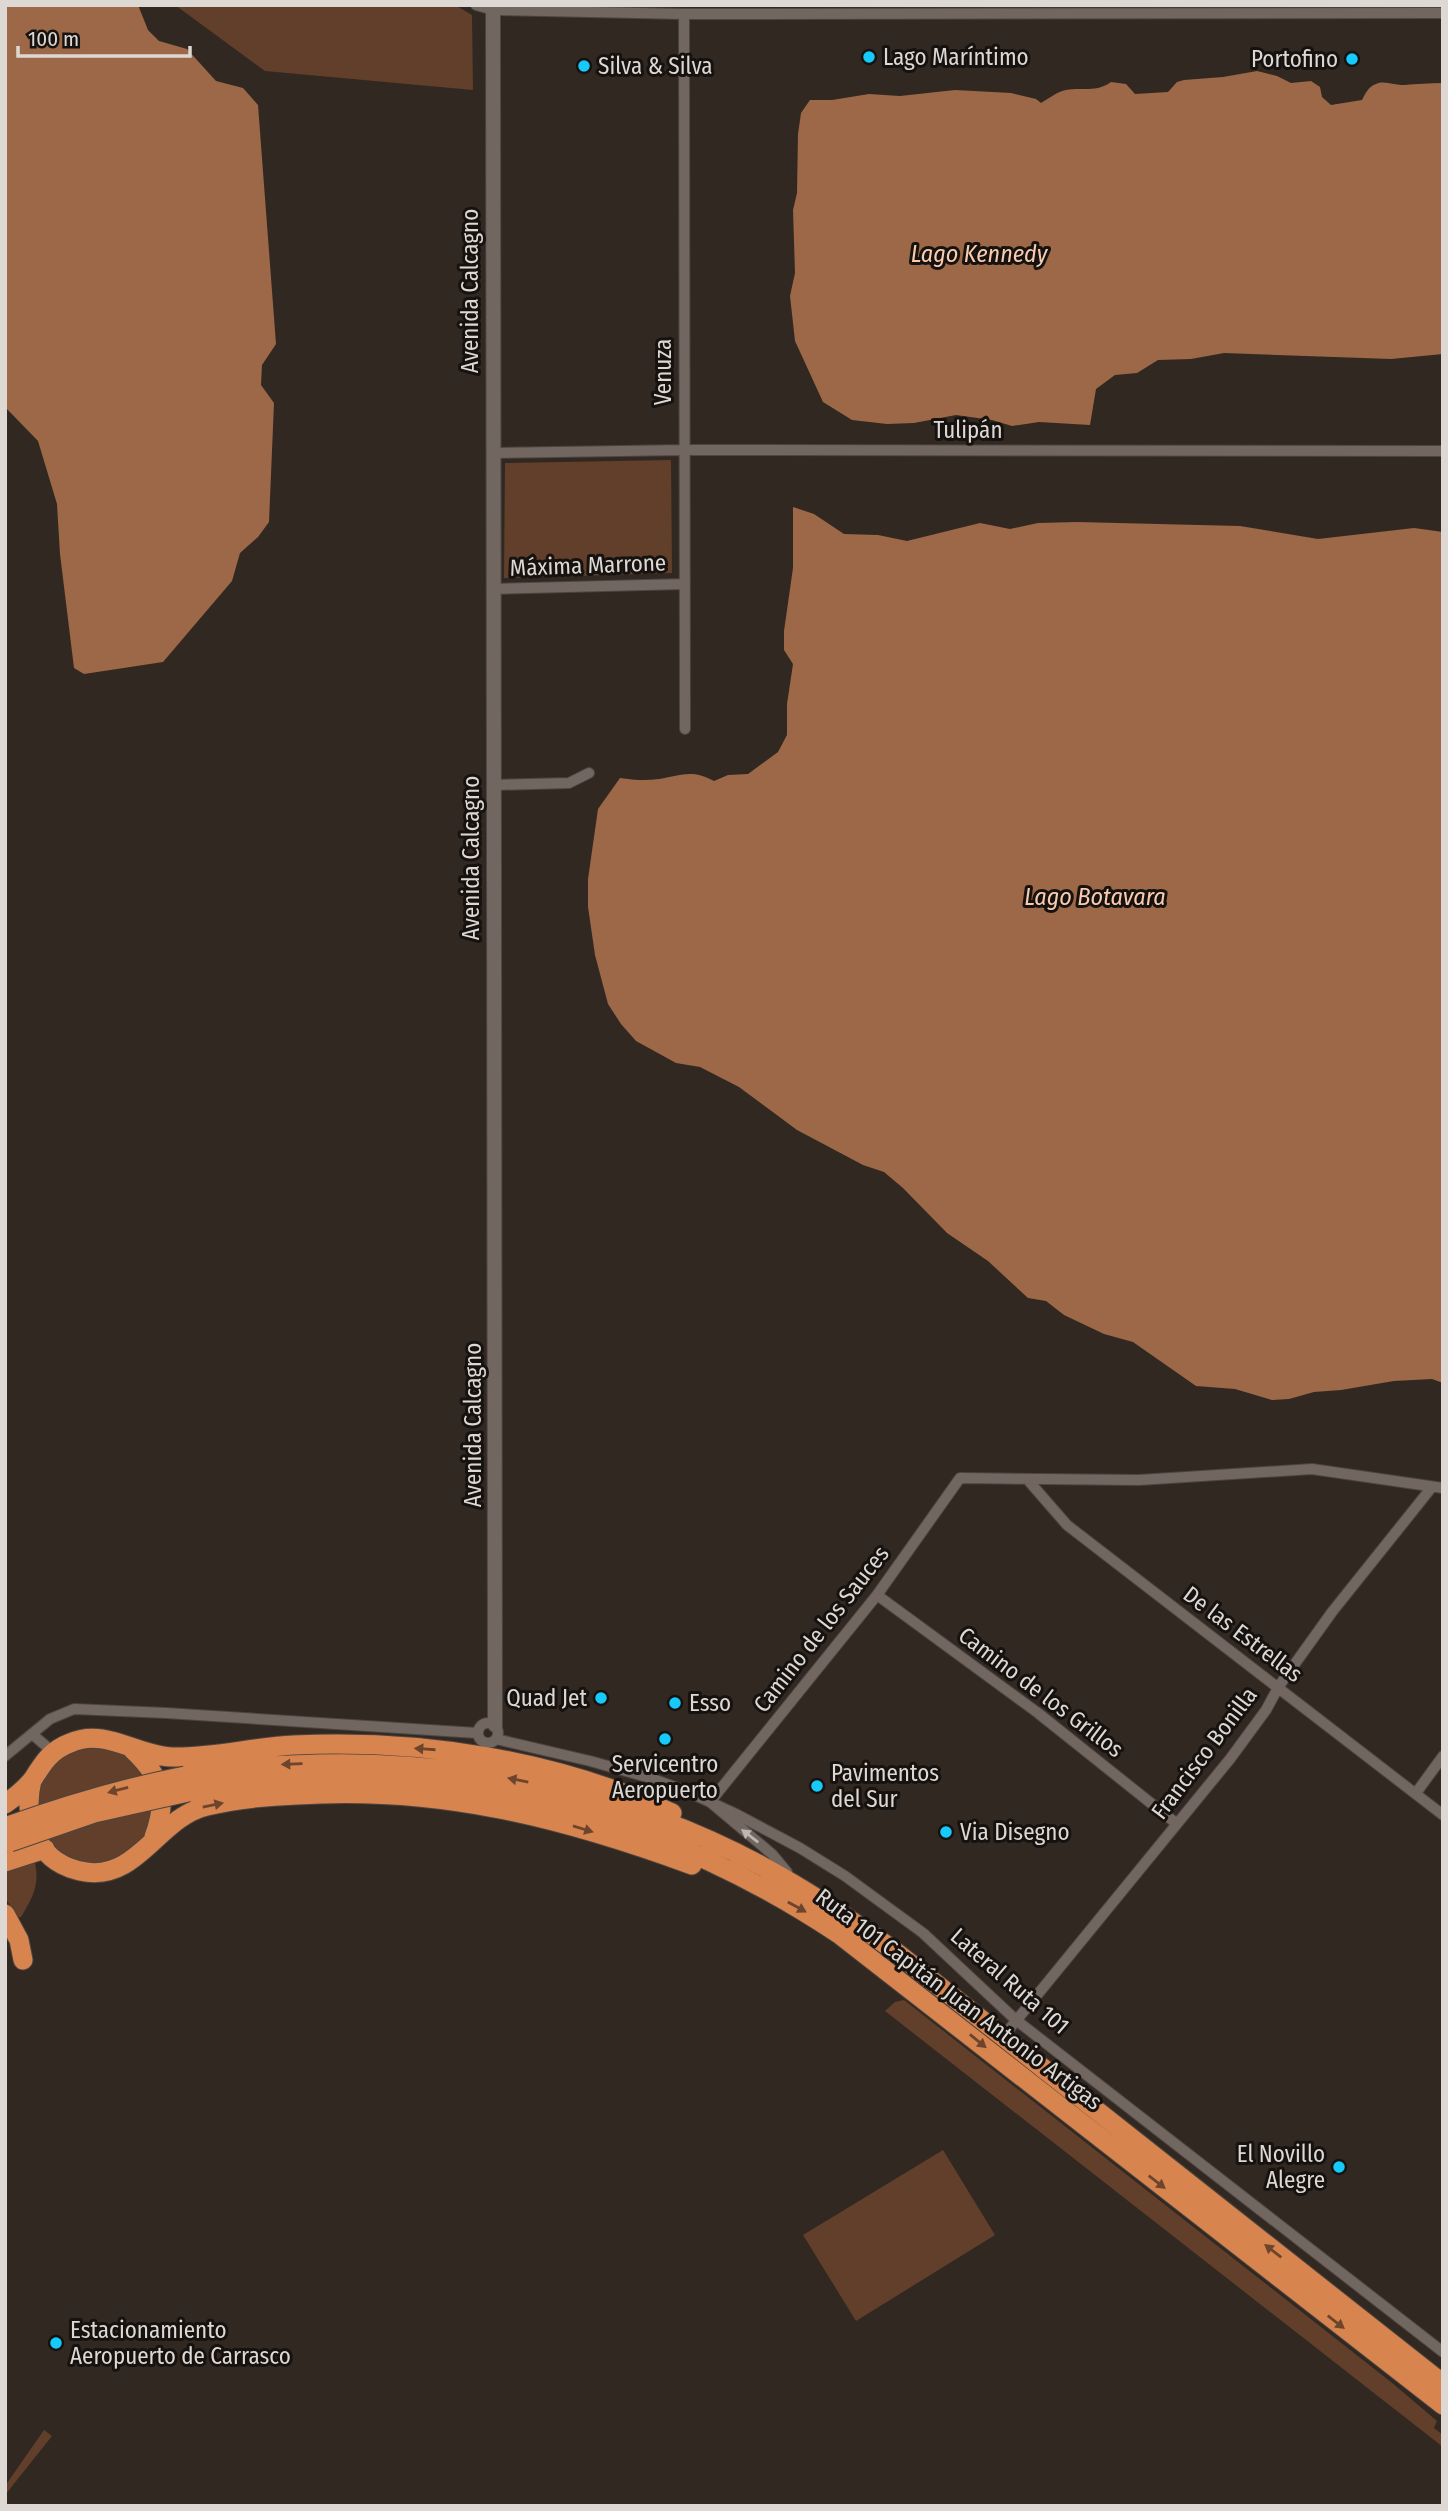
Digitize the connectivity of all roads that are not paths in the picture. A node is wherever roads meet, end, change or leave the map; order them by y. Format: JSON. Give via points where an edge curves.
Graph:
{"nodes":[{"id":1,"x":476,"y":5,"type":"edge"},
{"id":2,"x":493,"y":8,"type":"edge"},
{"id":3,"x":1371,"y":9,"type":"edge"},
{"id":4,"x":1443,"y":13,"type":"edge"},
{"id":5,"x":684,"y":14,"type":"junction"},
{"id":6,"x":684,"y":450,"type":"junction"},
{"id":7,"x":1443,"y":451,"type":"edge"},
{"id":8,"x":493,"y":453,"type":"junction"},
{"id":9,"x":685,"y":584,"type":"junction"},
{"id":10,"x":493,"y":589,"type":"junction"},
{"id":11,"x":685,"y":729,"type":"dead end"},
{"id":12,"x":589,"y":773,"type":"dead end"},
{"id":13,"x":494,"y":785,"type":"junction"},
{"id":14,"x":960,"y":1478,"type":"joint"},
{"id":15,"x":1027,"y":1479,"type":"junction"},
{"id":16,"x":1438,"y":1488,"type":"edge"},
{"id":17,"x":877,"y":1595,"type":"junction"},
{"id":18,"x":1279,"y":1686,"type":"junction"},
{"id":19,"x":494,"y":1724,"type":"junction"},
{"id":20,"x":32,"y":1734,"type":"junction"},
{"id":21,"x":477,"y":1734,"type":"junction"},
{"id":22,"x":131,"y":1748,"type":"junction"},
{"id":23,"x":53,"y":1752,"type":"junction"},
{"id":24,"x":5,"y":1756,"type":"edge"},
{"id":25,"x":1443,"y":1756,"type":"edge"},
{"id":26,"x":32,"y":1779,"type":"junction"},
{"id":27,"x":187,"y":1784,"type":"junction"},
{"id":28,"x":1416,"y":1793,"type":"junction"},
{"id":29,"x":710,"y":1802,"type":"junction"},
{"id":30,"x":5,"y":1804,"type":"edge"},
{"id":31,"x":1443,"y":1815,"type":"edge"},
{"id":32,"x":1177,"y":1824,"type":"junction"},
{"id":33,"x":154,"y":1838,"type":"junction"},
{"id":34,"x":6,"y":1844,"type":"edge"},
{"id":35,"x":45,"y":1849,"type":"junction"},
{"id":36,"x":787,"y":1872,"type":"junction"},
{"id":37,"x":737,"y":1874,"type":"junction"},
{"id":38,"x":804,"y":1891,"type":"junction"},
{"id":39,"x":5,"y":1914,"type":"edge"},
{"id":40,"x":23,"y":1959,"type":"dead end"},
{"id":41,"x":1016,"y":2020,"type":"junction"},
{"id":42,"x":1002,"y":2038,"type":"junction"},
{"id":43,"x":1381,"y":2305,"type":"junction"},
{"id":44,"x":1380,"y":2334,"type":"junction"},
{"id":45,"x":1443,"y":2352,"type":"edge"},
{"id":46,"x":1442,"y":2382,"type":"edge"},
{"id":47,"x":1443,"y":2405,"type":"edge"}],
"edges":[{"from":1,"to":2,"type":"street"},
{"from":2,"to":5,"type":"street"},
{"from":2,"to":8,"type":"street","name":"Avenida Calcagno"},
{"from":3,"to":4,"type":"street"},
{"from":3,"to":5,"type":"street"},
{"from":5,"to":6,"type":"street","name":"Venuza"},
{"from":6,"to":7,"type":"street","name":"Tulipán"},
{"from":6,"to":8,"type":"street","name":"Tulipán"},
{"from":6,"to":9,"type":"street","name":"Venuza"},
{"from":8,"to":10,"type":"street","name":"Avenida Calcagno"},
{"from":9,"to":10,"type":"street","name":"Máxima Marrone"},
{"from":9,"to":11,"type":"street","name":"Venuza"},
{"from":10,"to":13,"type":"street","name":"Avenida Calcagno"},
{"from":12,"to":13,"type":"street","via":[[569,783]]},
{"from":13,"to":19,"type":"street","name":"Avenida Calcagno"},
{"from":14,"to":15,"type":"street","name":"Francisco Bonilla"},
{"from":14,"to":17,"type":"street","name":"Camino de los Sauces"},
{"from":15,"to":16,"type":"street","name":"Francisco Bonilla","via":[[1139,1480],[1312,1469]]},
{"from":15,"to":18,"type":"street","name":"De las Estrellas","via":[[1067,1525]]},
{"from":16,"to":18,"type":"street","name":"Francisco Bonilla","via":[[1332,1612]]},
{"from":17,"to":29,"type":"street","name":"Camino de los Sauces"},
{"from":17,"to":32,"type":"street","name":"Camino de los Grillos","via":[[1038,1713]]},
{"from":18,"to":28,"type":"street","name":"De las Estrellas"},
{"from":18,"to":32,"type":"street","name":"Francisco Bonilla","via":[[1266,1710]]},
{"from":19,"to":21,"type":"street","via":[[481,1727]]},
{"from":19,"to":21,"type":"street","name":"Lateral Ruta 101","via":[[486,1743]]},
{"from":19,"to":29,"type":"street","name":"Lateral Ruta 101"},
{"from":20,"to":21,"type":"street","via":[[50,1719],[74,1709]]},
{"from":20,"to":23,"type":"street"},
{"from":20,"to":24,"type":"street"},
{"from":22,"to":23,"type":"highway","via":[[91,1738]]},
{"from":22,"to":33,"type":"highway","via":[[149,1765],[160,1788],[162,1814]]},
{"from":36,"to":22,"type":"highway","one_way":true,"via":[[735,1842],[626,1793],[500,1758],[424,1748],[346,1745],[293,1745],[171,1757]]},
{"from":23,"to":26,"type":"highway"},
{"from":25,"to":28,"type":"street"},
{"from":26,"to":30,"type":"highway"},
{"from":26,"to":35,"type":"highway","via":[[29,1819]]},
{"from":27,"to":34,"type":"highway","name":"Ruta 101 Capitán Juan Antonio Artigas","bridge":true,"via":[[141,1784],[89,1798]]},
{"from":27,"to":37,"type":"highway","name":"Ruta 101 Capitán Juan Antonio Artigas","via":[[358,1779],[477,1789],[560,1806],[641,1831]]},
{"from":38,"to":27,"type":"highway","name":"Ruta 101 Capitán Juan Antonio Artigas","one_way":true,"via":[[729,1850],[649,1817],[516,1780],[352,1763],[268,1765]]},
{"from":28,"to":31,"type":"street","name":"De las Estrellas"},
{"from":36,"to":29,"type":"street","one_way":true},
{"from":29,"to":41,"type":"street","name":"Lateral Ruta 101","via":[[800,1848],[887,1905],[954,1959]]},
{"from":32,"to":41,"type":"street","name":"Francisco Bonilla"},
{"from":33,"to":35,"type":"highway","via":[[135,1860],[107,1872],[66,1866]]},
{"from":33,"to":37,"type":"highway","one_way":true,"via":[[205,1806],[250,1798],[322,1793],[414,1796],[554,1820],[716,1874]]},
{"from":34,"to":35,"type":"highway"},
{"from":36,"to":38,"type":"highway"},
{"from":37,"to":47,"type":"highway","name":"Ruta 101 Capitán Juan Antonio Artigas","one_way":true,"via":[[808,1913],[858,1948]]},
{"from":38,"to":42,"type":"highway","name":"Ruta 101 Capitán Juan Antonio Artigas","via":[[892,1949]]},
{"from":39,"to":40,"type":"highway"},
{"from":41,"to":42,"type":"street","name":"Francisco Bonilla"},
{"from":41,"to":43,"type":"street","name":"Lateral Ruta 101"},
{"from":44,"to":42,"type":"highway","name":"Ruta 101 Capitán Juan Antonio Artigas","one_way":true},
{"from":43,"to":44,"type":"street"},
{"from":43,"to":45,"type":"street","name":"Lateral Ruta 101"},
{"from":44,"to":46,"type":"highway","name":"Ruta 101 Capitán Juan Antonio Artigas"}]}
